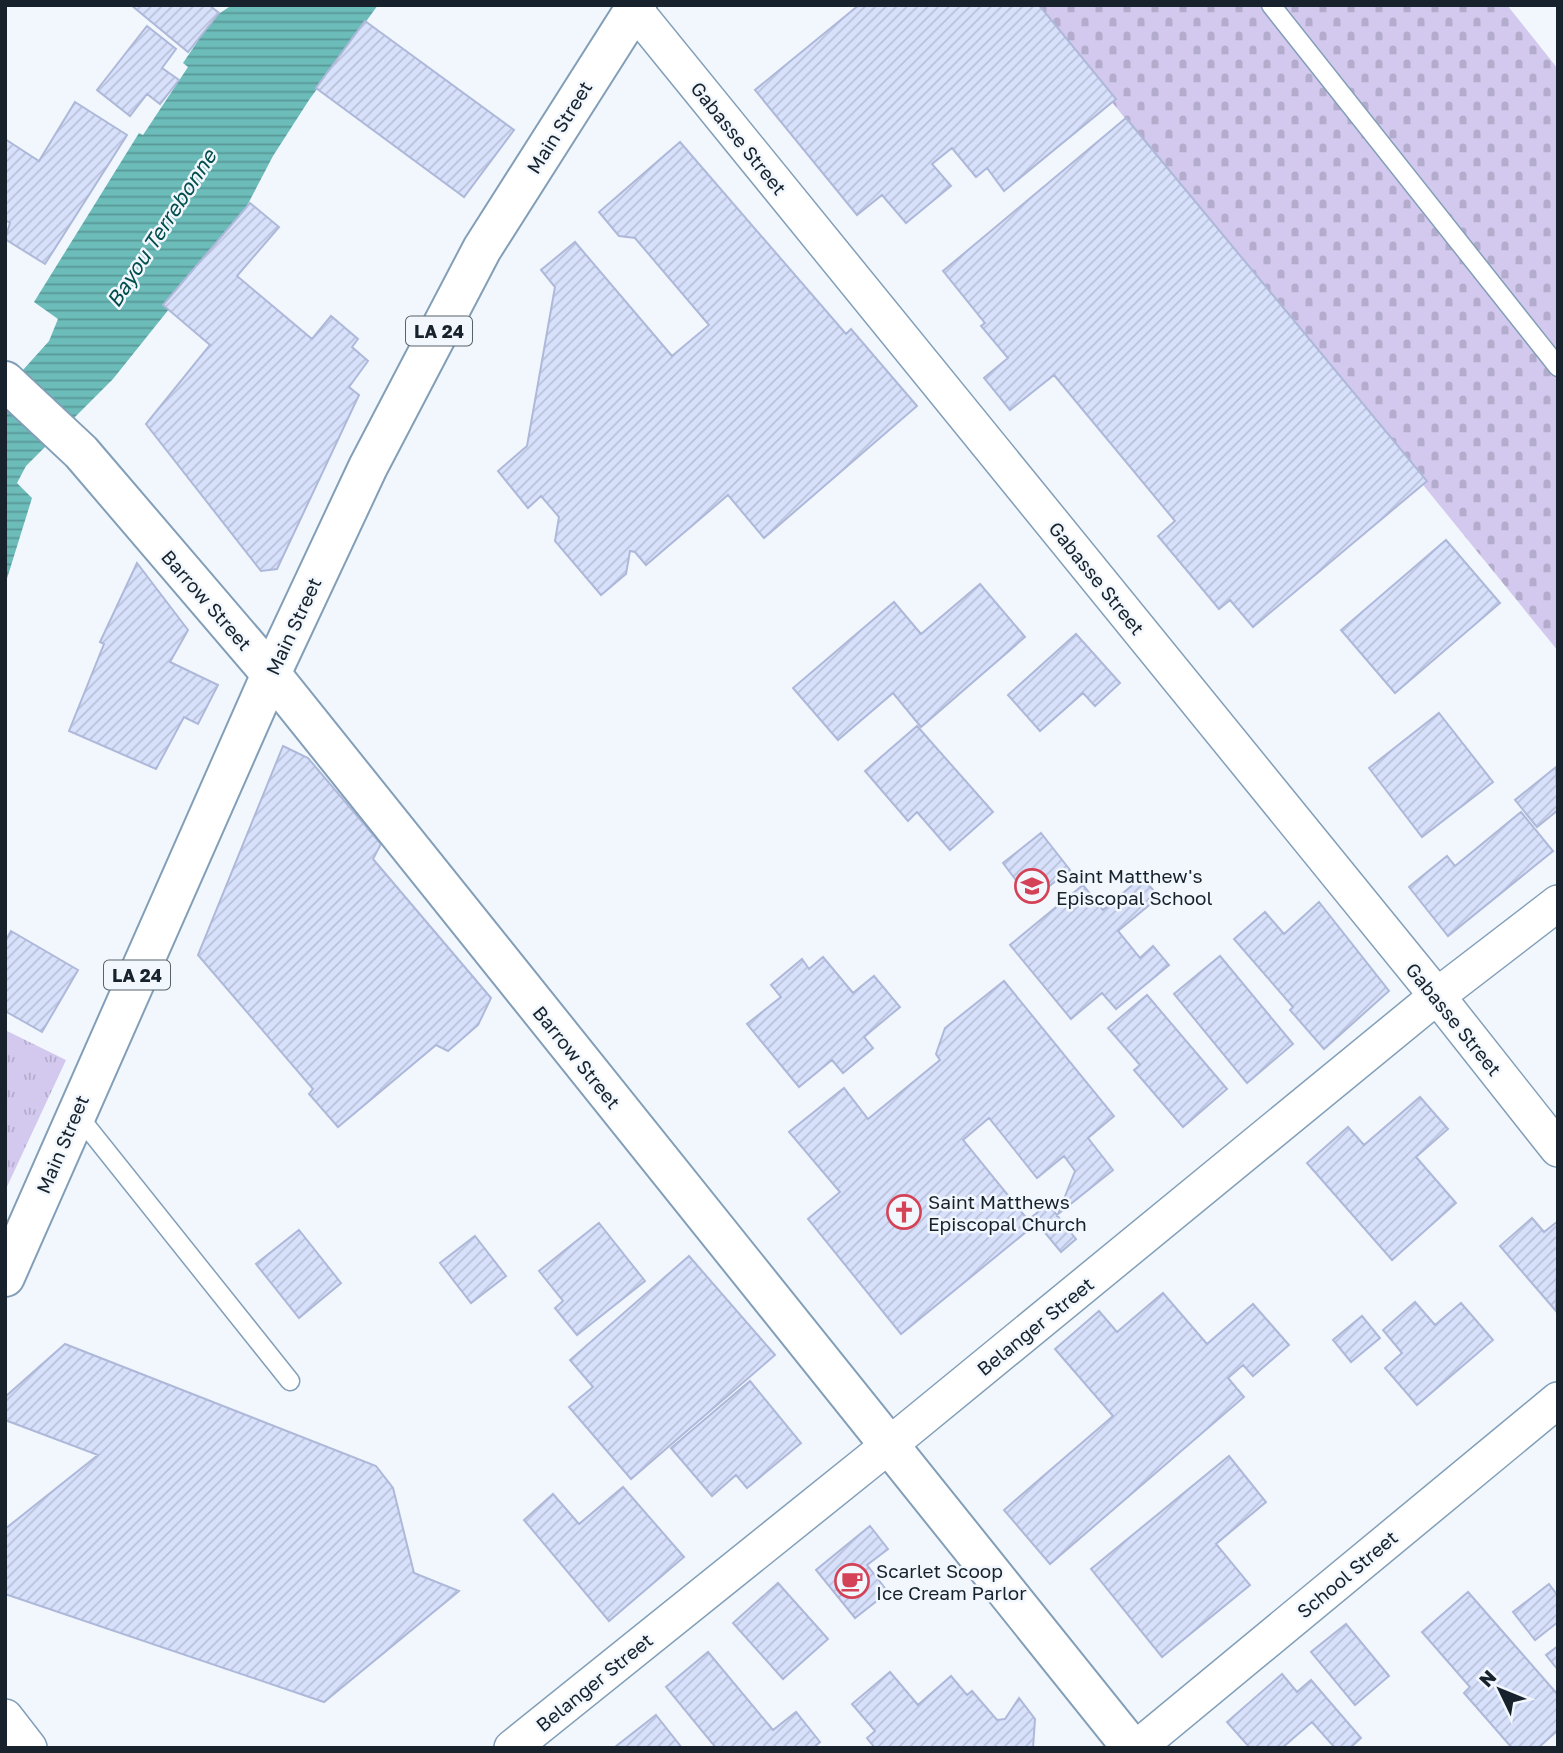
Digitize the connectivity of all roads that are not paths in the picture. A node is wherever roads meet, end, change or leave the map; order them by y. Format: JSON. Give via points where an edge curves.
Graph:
{"nodes":[{"id":1,"x":1271,"y":5,"type":"edge"},
{"id":2,"x":634,"y":6,"type":"edge"},
{"id":3,"x":1558,"y":367,"type":"edge"},
{"id":4,"x":5,"y":381,"type":"edge"},
{"id":5,"x":271,"y":674,"type":"junction"},
{"id":6,"x":1558,"y":903,"type":"edge"},
{"id":7,"x":1437,"y":996,"type":"junction"},
{"id":8,"x":76,"y":1113,"type":"junction"},
{"id":9,"x":1558,"y":1149,"type":"edge"},
{"id":10,"x":5,"y":1277,"type":"edge"},
{"id":11,"x":290,"y":1381,"type":"dead end"},
{"id":12,"x":1558,"y":1400,"type":"edge"},
{"id":13,"x":888,"y":1446,"type":"junction"},
{"id":14,"x":5,"y":1717,"type":"edge"},
{"id":15,"x":29,"y":1748,"type":"edge"},
{"id":16,"x":512,"y":1748,"type":"edge"},
{"id":17,"x":1135,"y":1748,"type":"edge"}],
"edges":[{"from":1,"to":3,"type":"lane"},
{"from":2,"to":5,"type":"main road","name":"Main Street","number":"LA 24","via":[[482,248],[368,467]]},
{"from":2,"to":7,"type":"street","name":"Gabasse Street"},
{"from":4,"to":5,"type":"main road","name":"Barrow Street","via":[[81,452]]},
{"from":5,"to":8,"type":"main road","name":"Main Street","number":"LA 24"},
{"from":5,"to":13,"type":"main road","name":"Barrow Street"},
{"from":6,"to":7,"type":"street","name":"Belanger Street"},
{"from":7,"to":9,"type":"street","name":"Gabasse Street"},
{"from":7,"to":13,"type":"street","name":"Belanger Street"},
{"from":8,"to":10,"type":"main road","name":"Main Street","number":"LA 24"},
{"from":8,"to":11,"type":"lane"},
{"from":12,"to":17,"type":"street","name":"School Street"},
{"from":13,"to":16,"type":"street","name":"Belanger Street"},
{"from":13,"to":17,"type":"main road","name":"Barrow Street"},
{"from":14,"to":15,"type":"street"}]}
